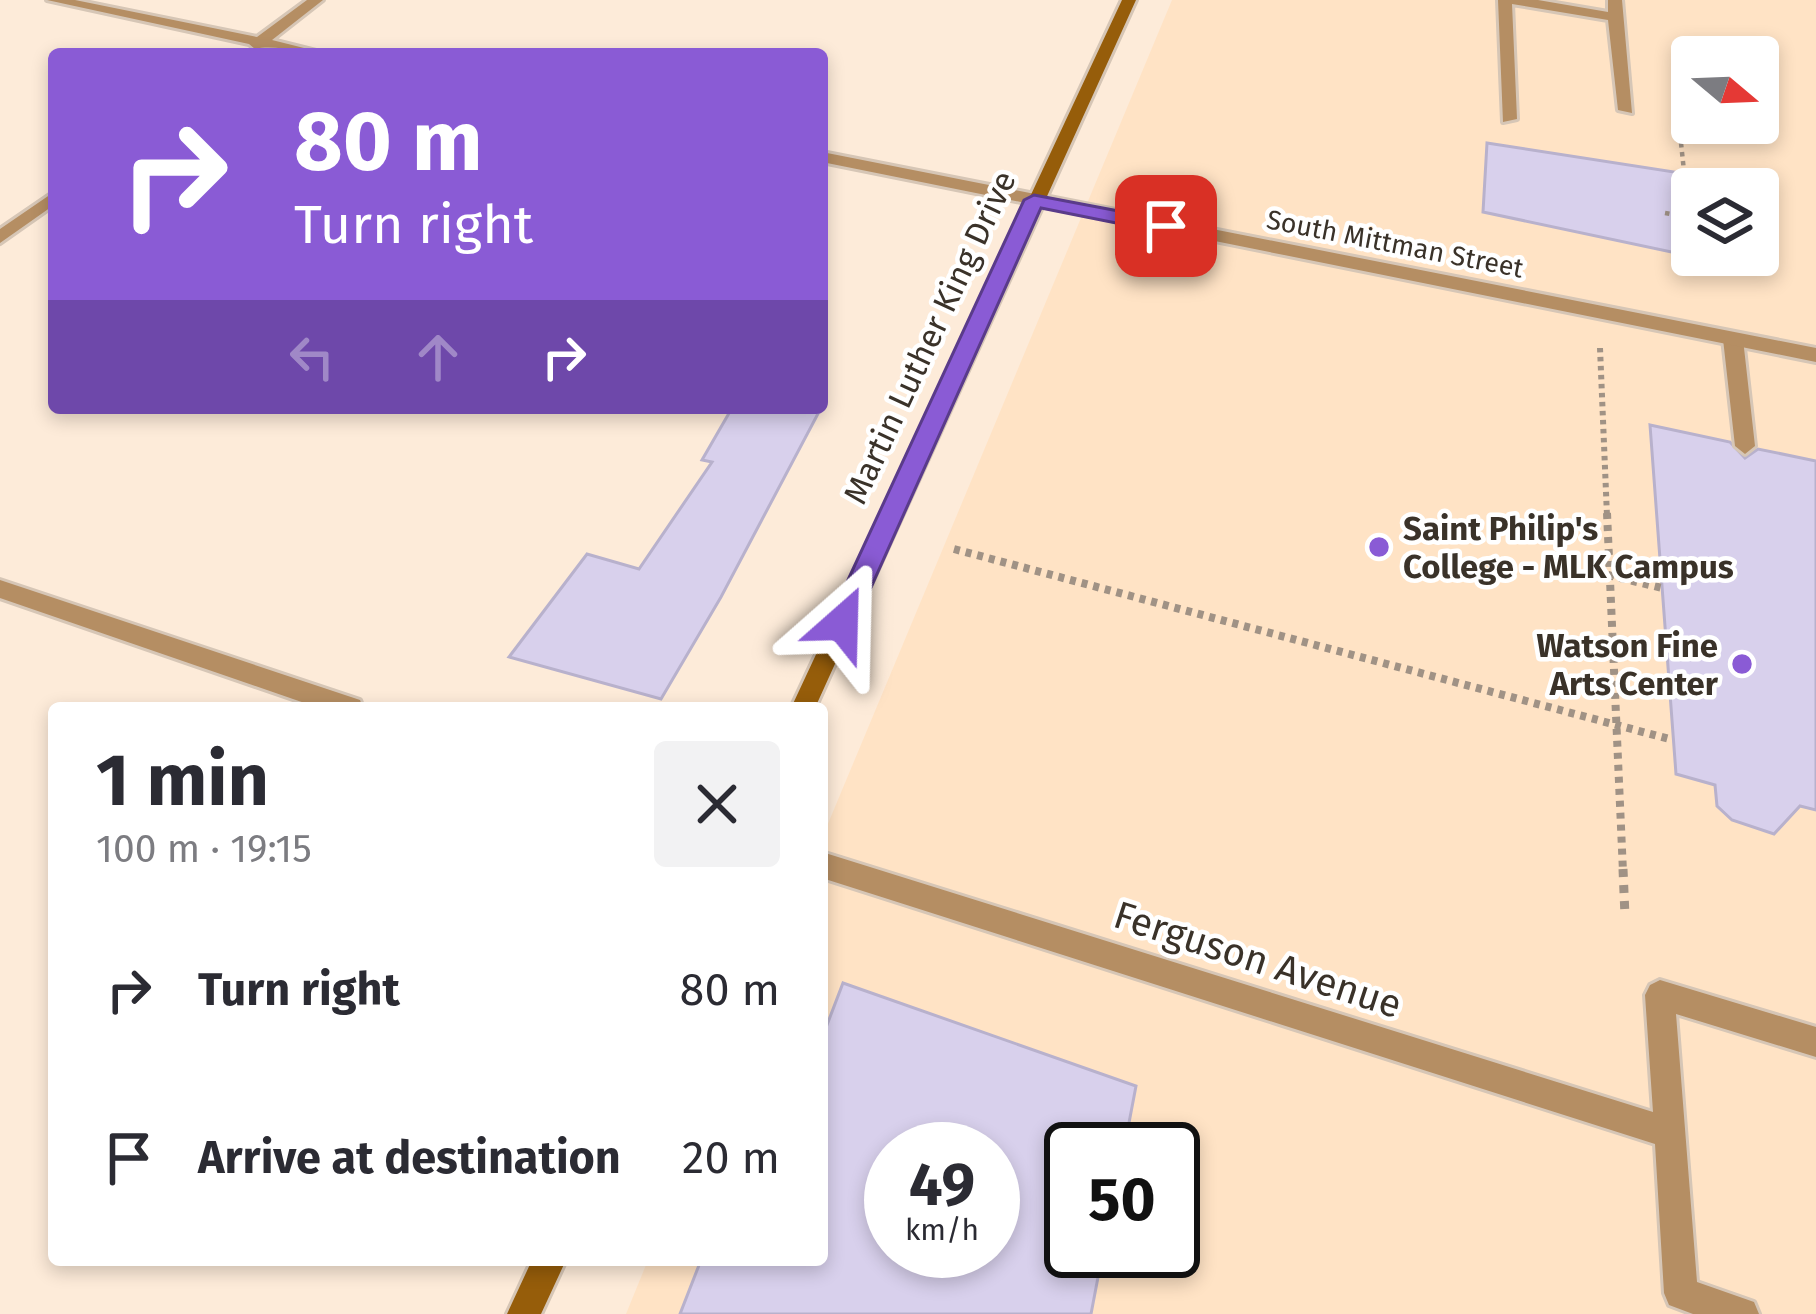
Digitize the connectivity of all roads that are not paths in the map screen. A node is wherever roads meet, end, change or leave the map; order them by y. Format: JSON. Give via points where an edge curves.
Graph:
{"nodes":[{"id":1,"x":54,"y":0,"type":"edge"},
{"id":2,"x":316,"y":0,"type":"edge"},
{"id":3,"x":1129,"y":0,"type":"edge"},
{"id":4,"x":1508,"y":0,"type":"edge"},
{"id":5,"x":1615,"y":9,"type":"edge"},
{"id":6,"x":260,"y":42,"type":"junction"},
{"id":7,"x":252,"y":48,"type":"edge"},
{"id":8,"x":290,"y":48,"type":"edge"},
{"id":9,"x":1626,"y":110,"type":"dead end"},
{"id":10,"x":1508,"y":118,"type":"dead end"},
{"id":11,"x":828,"y":158,"type":"edge"},
{"id":12,"x":1034,"y":200,"type":"junction"},
{"id":13,"x":48,"y":202,"type":"edge"},
{"id":14,"x":0,"y":238,"type":"edge"},
{"id":15,"x":1733,"y":339,"type":"junction"},
{"id":16,"x":1816,"y":355,"type":"edge"},
{"id":17,"x":1745,"y":446,"type":"dead end"},
{"id":18,"x":0,"y":589,"type":"edge"},
{"id":19,"x":333,"y":702,"type":"edge"},
{"id":20,"x":806,"y":702,"type":"edge"},
{"id":21,"x":828,"y":868,"type":"edge"},
{"id":22,"x":1816,"y":1042,"type":"edge"},
{"id":23,"x":1669,"y":1133,"type":"junction"},
{"id":24,"x":546,"y":1266,"type":"edge"},
{"id":25,"x":524,"y":1314,"type":"edge"},
{"id":26,"x":1742,"y":1314,"type":"edge"}],
"edges":[{"from":1,"to":6,"type":"street"},
{"from":2,"to":6,"type":"street"},
{"from":3,"to":12,"type":"main road","name":"Martin Luther King Drive"},
{"from":4,"to":5,"type":"street"},
{"from":4,"to":10,"type":"street"},
{"from":5,"to":9,"type":"street"},
{"from":6,"to":7,"type":"street"},
{"from":6,"to":8,"type":"street"},
{"from":11,"to":12,"type":"street","name":"South Mittman Street"},
{"from":12,"to":15,"type":"street","name":"South Mittman Street"},
{"from":12,"to":20,"type":"main road","name":"Martin Luther King Drive"},
{"from":13,"to":14,"type":"street"},
{"from":15,"to":16,"type":"street","name":"South Mittman Street"},
{"from":15,"to":17,"type":"street"},
{"from":18,"to":19,"type":"street"},
{"from":21,"to":23,"type":"street","name":"Ferguson Avenue"},
{"from":22,"to":23,"type":"street","via":[[1660,995]]},
{"from":23,"to":26,"type":"street","via":[[1681,1293]]},
{"from":24,"to":25,"type":"main road"}]}
